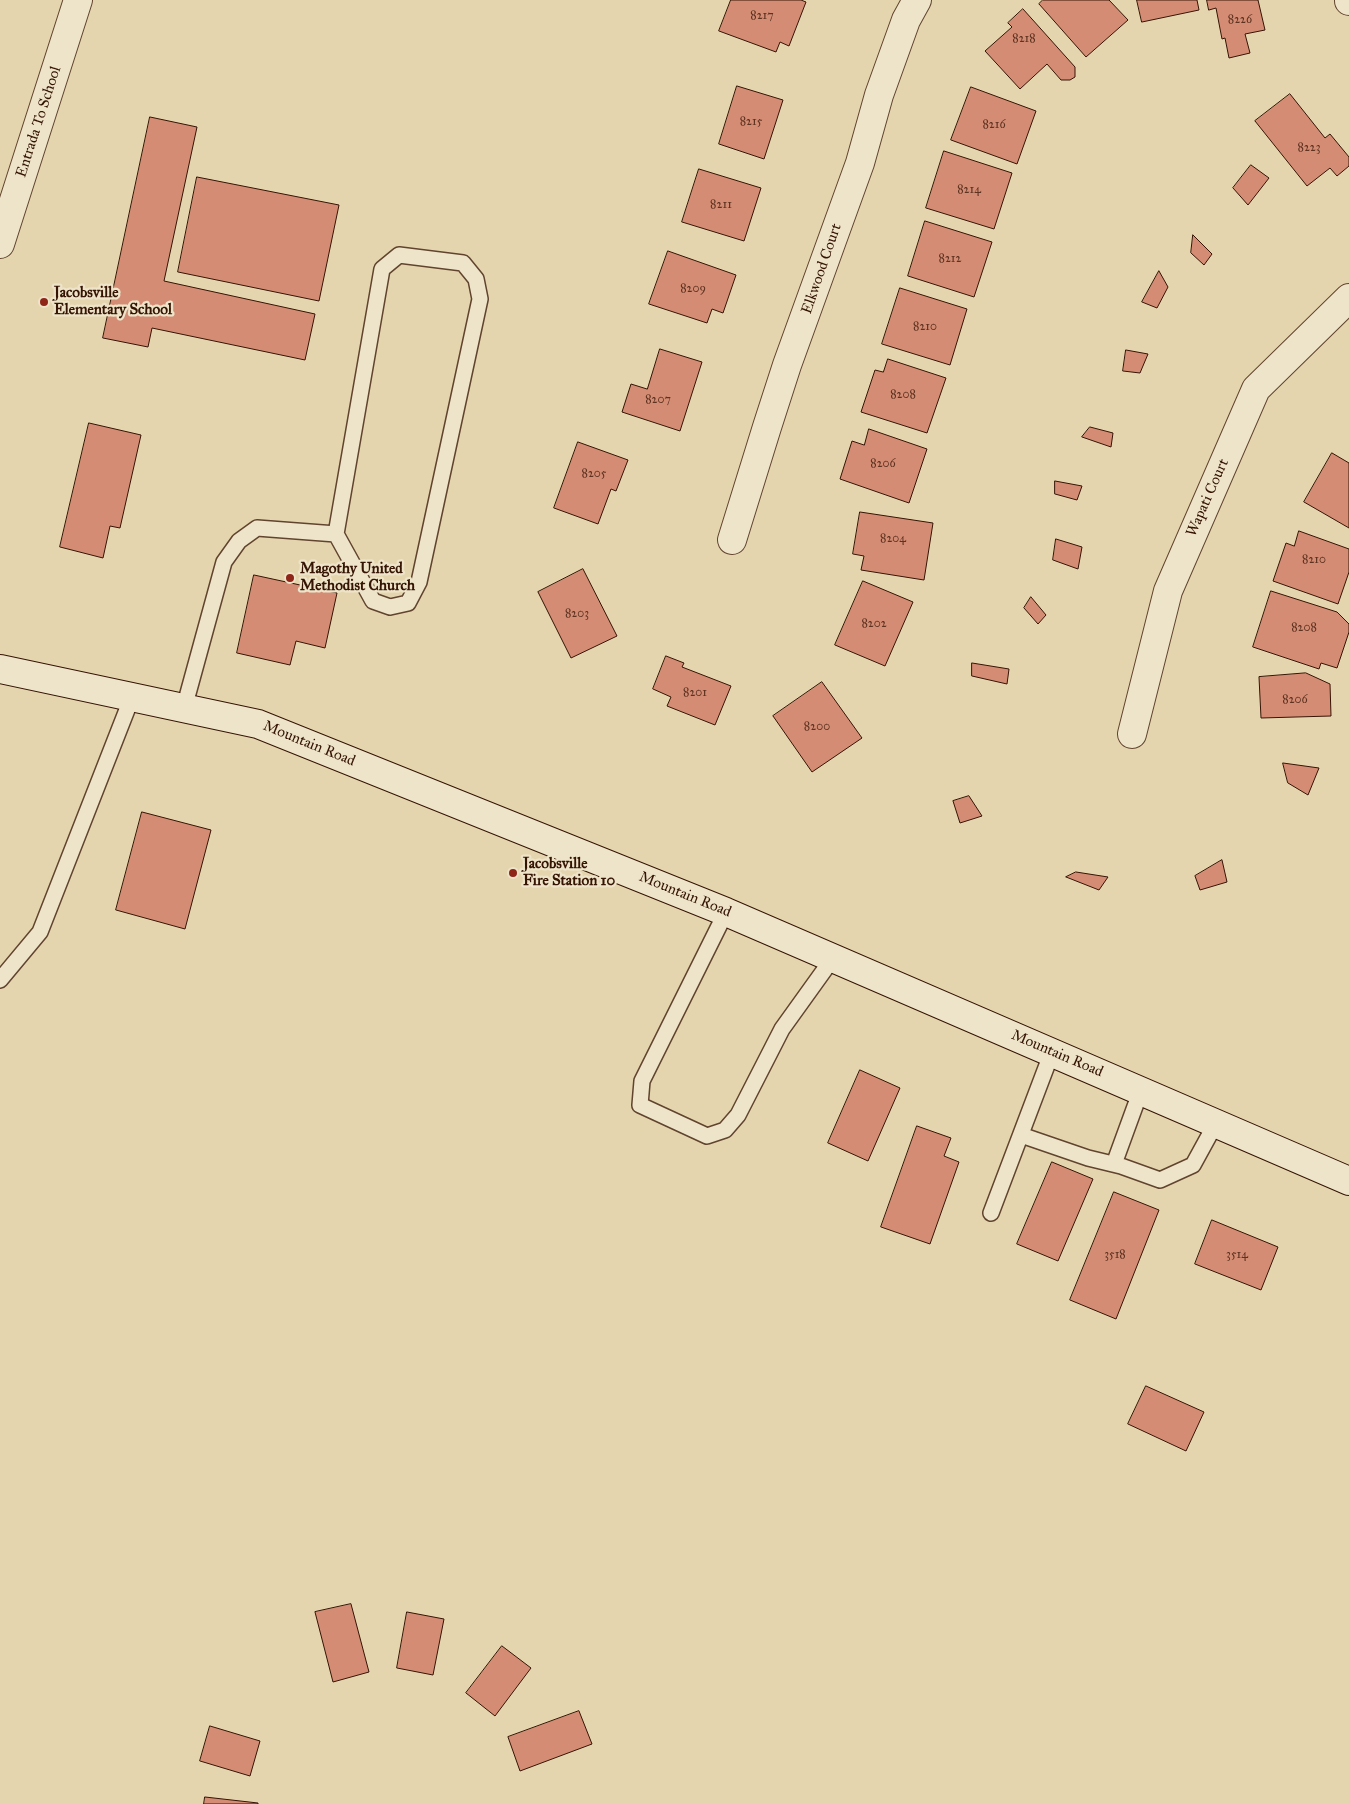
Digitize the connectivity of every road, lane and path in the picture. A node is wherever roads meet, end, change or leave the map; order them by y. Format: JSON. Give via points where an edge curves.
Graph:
{"nodes":[{"id":1,"x":78,"y":0,"type":"edge"},
{"id":2,"x":917,"y":0,"type":"edge"},
{"id":3,"x":0,"y":244,"type":"edge"},
{"id":4,"x":1349,"y":298,"type":"edge"},
{"id":5,"x":336,"y":534,"type":"junction"},
{"id":6,"x":732,"y":540,"type":"dead end"},
{"id":7,"x":0,"y":669,"type":"edge"},
{"id":8,"x":132,"y":697,"type":"junction"},
{"id":9,"x":184,"y":708,"type":"junction"},
{"id":10,"x":1132,"y":734,"type":"dead end"},
{"id":11,"x":726,"y":912,"type":"junction"},
{"id":12,"x":833,"y":958,"type":"junction"},
{"id":13,"x":0,"y":980,"type":"edge"},
{"id":14,"x":1052,"y":1052,"type":"junction"},
{"id":15,"x":1141,"y":1090,"type":"junction"},
{"id":16,"x":1216,"y":1123,"type":"junction"},
{"id":17,"x":1021,"y":1135,"type":"junction"},
{"id":18,"x":1114,"y":1164,"type":"junction"},
{"id":19,"x":1349,"y":1181,"type":"edge"},
{"id":20,"x":991,"y":1213,"type":"dead end"}],
"edges":[{"from":1,"to":3,"type":"main road","name":"Entrada To School"},
{"from":2,"to":6,"type":"main road","name":"Elkwood Court","via":[[906,20],[879,95],[860,163],[787,365]]},
{"from":4,"to":10,"type":"main road","name":"Wapati Court","via":[[1256,389],[1168,591]]},
{"from":5,"to":5,"type":"lane","via":[[382,269],[399,255],[463,263],[476,279],[480,299],[419,582],[408,603],[390,607],[373,600]]},
{"from":5,"to":9,"type":"lane","via":[[257,528],[239,541],[224,562]]},
{"from":7,"to":8,"type":"main road","name":"Mountain Road"},
{"from":8,"to":9,"type":"main road","name":"Mountain Road"},
{"from":8,"to":13,"type":"lane","via":[[40,932]]},
{"from":9,"to":11,"type":"main road","name":"Mountain Road","via":[[258,724]]},
{"from":11,"to":12,"type":"main road","name":"Mountain Road"},
{"from":11,"to":12,"type":"lane","via":[[642,1081],[640,1105],[707,1136],[725,1130],[738,1115],[782,1029]]},
{"from":12,"to":14,"type":"main road","name":"Mountain Road"},
{"from":14,"to":15,"type":"main road","name":"Mountain Road"},
{"from":14,"to":17,"type":"lane"},
{"from":15,"to":16,"type":"main road","name":"Mountain Road"},
{"from":15,"to":18,"type":"lane"},
{"from":16,"to":18,"type":"lane","via":[[1193,1165],[1160,1180]]},
{"from":16,"to":19,"type":"main road","name":"Mountain Road"},
{"from":17,"to":18,"type":"lane"},
{"from":17,"to":20,"type":"lane"}]}
